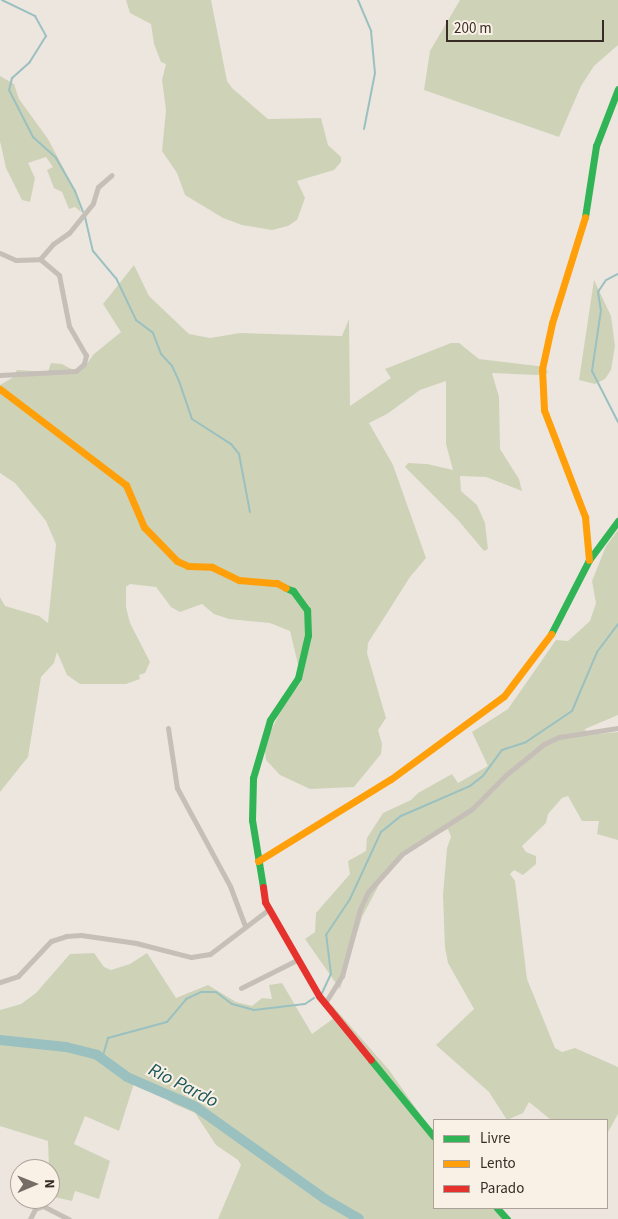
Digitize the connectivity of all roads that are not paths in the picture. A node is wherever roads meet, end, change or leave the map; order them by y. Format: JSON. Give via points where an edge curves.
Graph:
{"nodes":[{"id":1,"x":618,"y":89,"type":"edge"},
{"id":2,"x":112,"y":176,"type":"dead end"},
{"id":3,"x":0,"y":253,"type":"edge"},
{"id":4,"x":40,"y":259,"type":"junction"},
{"id":5,"x":0,"y":376,"type":"edge"},
{"id":6,"x":0,"y":389,"type":"edge"},
{"id":7,"x":618,"y":520,"type":"edge"},
{"id":8,"x":590,"y":560,"type":"junction"},
{"id":9,"x":168,"y":728,"type":"dead end"},
{"id":10,"x":618,"y":728,"type":"edge"},
{"id":11,"x":258,"y":861,"type":"junction"},
{"id":12,"x":268,"y":910,"type":"junction"},
{"id":13,"x":245,"y":926,"type":"junction"},
{"id":14,"x":297,"y":960,"type":"junction"},
{"id":15,"x":0,"y":982,"type":"edge"},
{"id":16,"x":241,"y":988,"type":"dead end"},
{"id":17,"x":325,"y":1003,"type":"junction"},
{"id":18,"x":433,"y":1136,"type":"edge"},
{"id":19,"x":498,"y":1209,"type":"edge"},
{"id":20,"x":30,"y":1219,"type":"edge"},
{"id":21,"x":69,"y":1219,"type":"edge"},
{"id":22,"x":507,"y":1219,"type":"edge"}],
"edges":[{"from":1,"to":8,"type":"street","via":[[599,137],[584,220],[552,323],[542,368],[544,410],[586,517]]},
{"from":2,"to":4,"type":"street","via":[[98,187],[92,203],[70,233],[53,244]]},
{"from":3,"to":4,"type":"street","via":[[16,260]]},
{"from":4,"to":5,"type":"street","via":[[62,282],[69,326],[85,348],[86,359],[80,368],[68,373]]},
{"from":6,"to":11,"type":"street","via":[[126,485],[144,527],[177,560],[188,566],[212,567],[239,580],[277,583],[293,592],[307,610],[308,635],[298,678],[270,720],[253,778],[252,820]]},
{"from":7,"to":8,"type":"street"},
{"from":8,"to":11,"type":"street","via":[[546,643],[490,710],[391,779]]},
{"from":9,"to":13,"type":"street","via":[[177,788],[230,886]]},
{"from":10,"to":17,"type":"street","via":[[559,737],[544,744],[467,813],[402,854],[379,877],[360,909],[346,965]]},
{"from":11,"to":12,"type":"street"},
{"from":12,"to":13,"type":"street"},
{"from":12,"to":14,"type":"street"},
{"from":13,"to":15,"type":"street","via":[[210,954],[200,957],[136,943],[66,936],[51,941],[18,976]]},
{"from":14,"to":16,"type":"street"},
{"from":14,"to":17,"type":"street"},
{"from":17,"to":18,"type":"street"},
{"from":19,"to":22,"type":"street"},
{"from":20,"to":21,"type":"street","via":[[35,1209],[43,1206]]}]}
